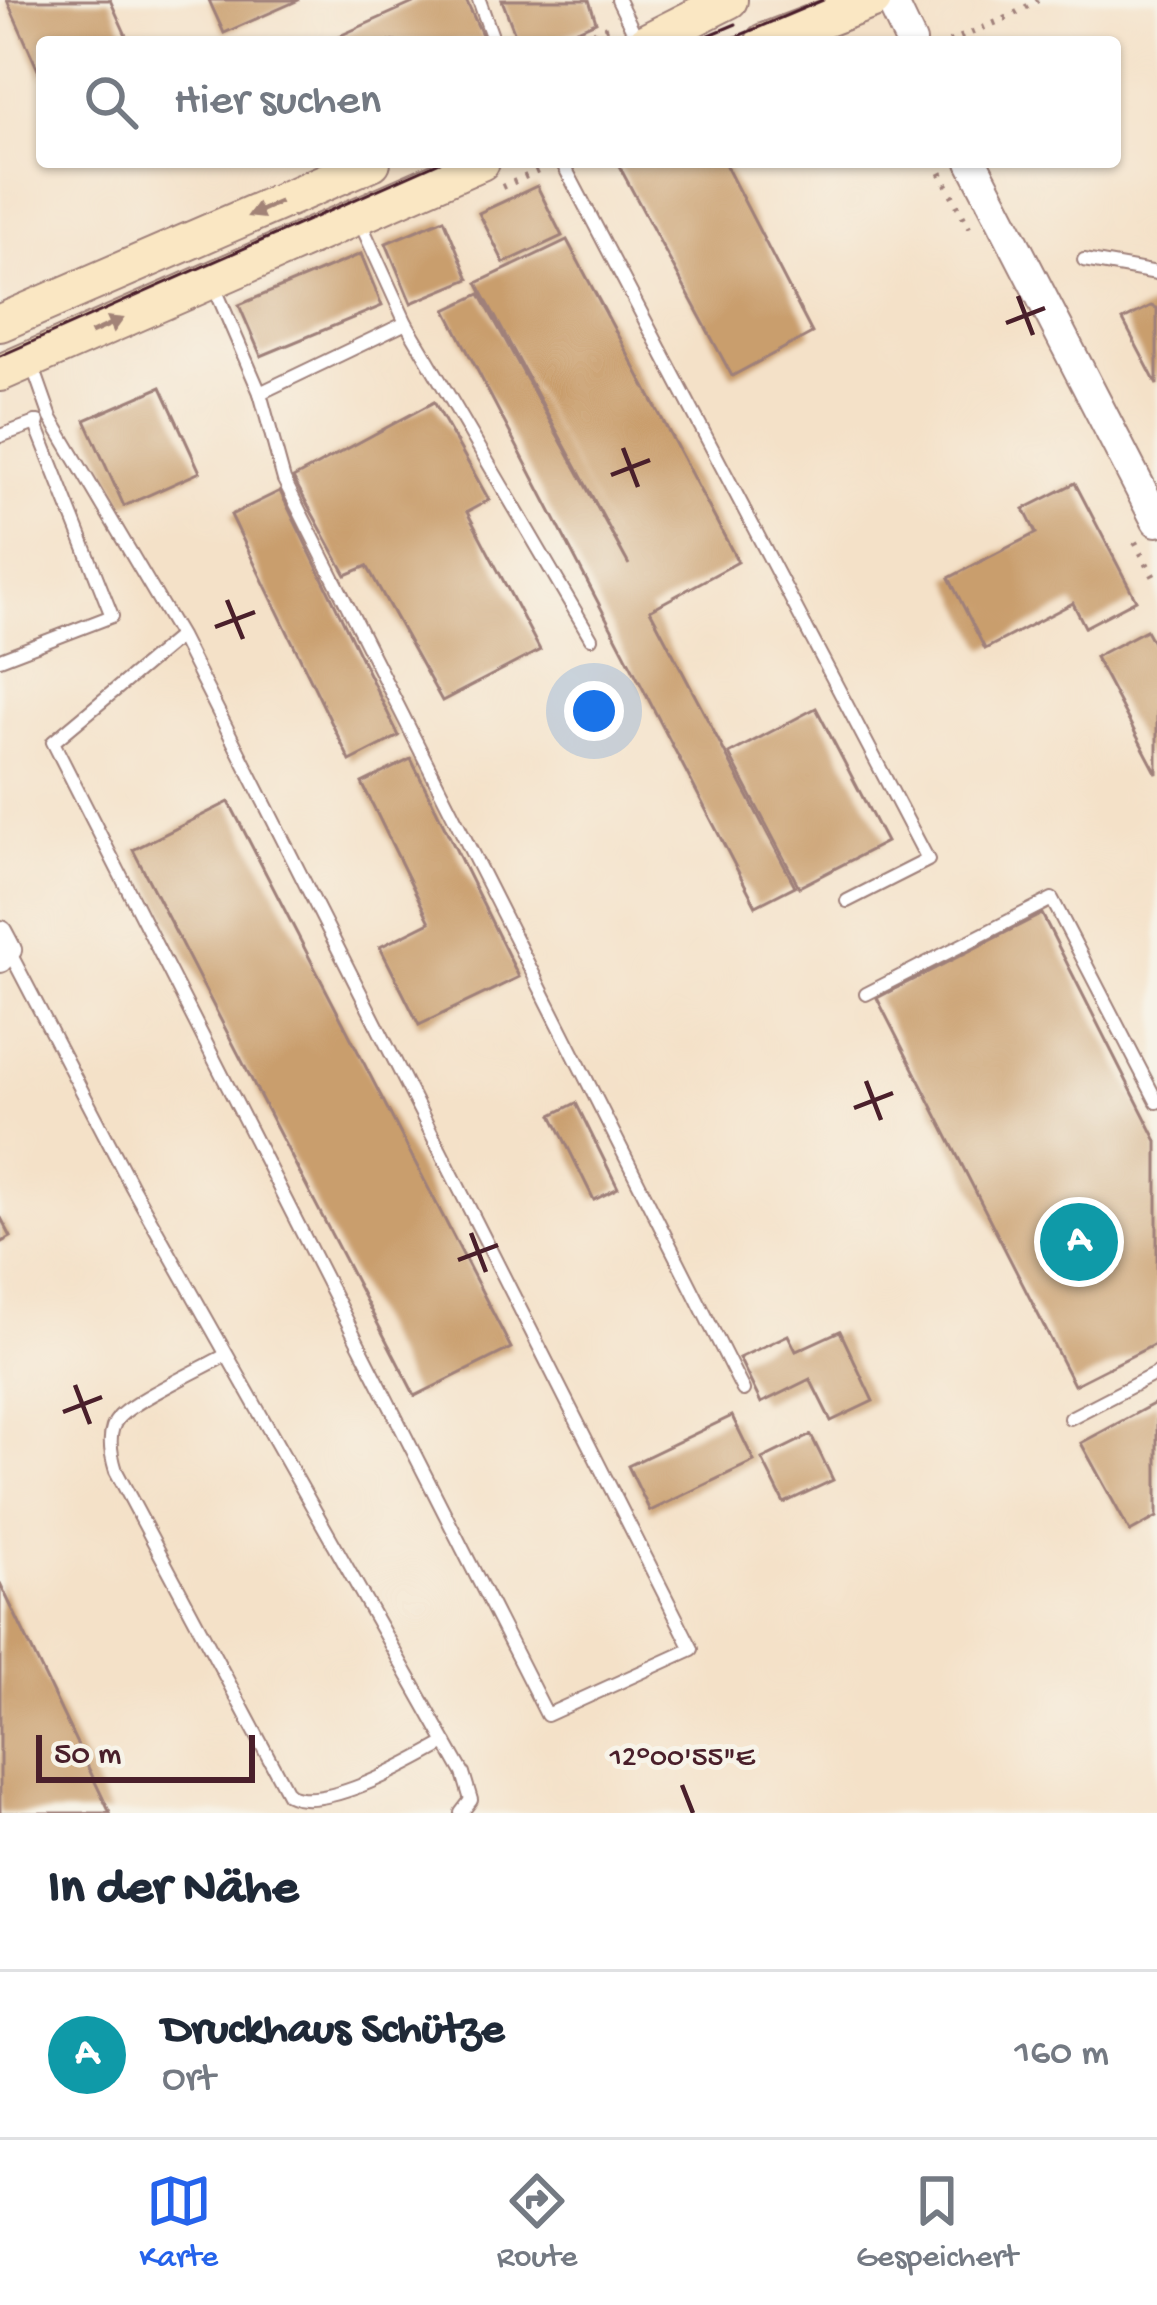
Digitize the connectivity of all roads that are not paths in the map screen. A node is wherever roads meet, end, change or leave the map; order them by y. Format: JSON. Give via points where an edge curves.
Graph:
{"nodes":[{"id":1,"x":479,"y":0,"type":"edge"},
{"id":2,"x":618,"y":0,"type":"edge"},
{"id":3,"x":729,"y":0,"type":"edge"},
{"id":4,"x":873,"y":0,"type":"edge"},
{"id":5,"x":891,"y":0,"type":"edge"},
{"id":6,"x":492,"y":36,"type":"edge"},
{"id":7,"x":639,"y":36,"type":"edge"},
{"id":8,"x":654,"y":36,"type":"edge"},
{"id":9,"x":780,"y":36,"type":"edge"},
{"id":10,"x":908,"y":36,"type":"edge"},
{"id":11,"x":358,"y":168,"type":"edge"},
{"id":12,"x":467,"y":168,"type":"edge"},
{"id":13,"x":565,"y":168,"type":"edge"},
{"id":14,"x":975,"y":168,"type":"edge"},
{"id":15,"x":357,"y":215,"type":"junction"},
{"id":16,"x":1084,"y":260,"type":"dead end"},
{"id":17,"x":1157,"y":273,"type":"edge"},
{"id":18,"x":211,"y":279,"type":"junction"},
{"id":19,"x":0,"y":323,"type":"edge"},
{"id":20,"x":406,"y":323,"type":"junction"},
{"id":21,"x":15,"y":366,"type":"edge"},
{"id":22,"x":260,"y":393,"type":"junction"},
{"id":23,"x":51,"y":418,"type":"junction"},
{"id":24,"x":34,"y":422,"type":"junction"},
{"id":25,"x":0,"y":436,"type":"edge"},
{"id":26,"x":1157,"y":521,"type":"edge"},
{"id":27,"x":180,"y":636,"type":"junction"},
{"id":28,"x":591,"y":638,"type":"dead end"},
{"id":29,"x":0,"y":659,"type":"edge"},
{"id":30,"x":847,"y":901,"type":"dead end"},
{"id":31,"x":3,"y":948,"type":"edge"},
{"id":32,"x":866,"y":994,"type":"dead end"},
{"id":33,"x":1157,"y":1102,"type":"edge"},
{"id":34,"x":226,"y":1354,"type":"junction"},
{"id":35,"x":1157,"y":1372,"type":"edge"},
{"id":36,"x":743,"y":1390,"type":"dead end"},
{"id":37,"x":1070,"y":1418,"type":"dead end"},
{"id":38,"x":446,"y":1743,"type":"junction"},
{"id":39,"x":461,"y":1813,"type":"edge"}],
"edges":[{"from":1,"to":6,"type":"lane"},
{"from":2,"to":7,"type":"lane"},
{"from":3,"to":8,"type":"main road"},
{"from":4,"to":9,"type":"main road"},
{"from":5,"to":10,"type":"street"},
{"from":11,"to":19,"type":"main road","one_way":true},
{"from":12,"to":15,"type":"main road"},
{"from":13,"to":30,"type":"lane","via":[[928,860]]},
{"from":14,"to":26,"type":"street"},
{"from":15,"to":18,"type":"main road"},
{"from":15,"to":20,"type":"lane"},
{"from":16,"to":17,"type":"lane"},
{"from":21,"to":18,"type":"main road","one_way":true},
{"from":18,"to":22,"type":"lane"},
{"from":20,"to":22,"type":"lane"},
{"from":20,"to":28,"type":"lane"},
{"from":21,"to":23,"type":"lane"},
{"from":22,"to":36,"type":"lane","via":[[284,481]]},
{"from":23,"to":24,"type":"lane"},
{"from":23,"to":27,"type":"lane"},
{"from":24,"to":25,"type":"lane"},
{"from":24,"to":29,"type":"lane","via":[[112,616]]},
{"from":27,"to":27,"type":"lane","via":[[692,1649],[547,1715],[53,742]]},
{"from":31,"to":34,"type":"lane"},
{"from":32,"to":33,"type":"lane","via":[[1052,899]]},
{"from":34,"to":38,"type":"lane"},
{"from":34,"to":38,"type":"lane","via":[[120,1416],[111,1455],[287,1794],[305,1805],[330,1804]]},
{"from":35,"to":37,"type":"lane"},
{"from":38,"to":39,"type":"lane","via":[[469,1787]]}]}
